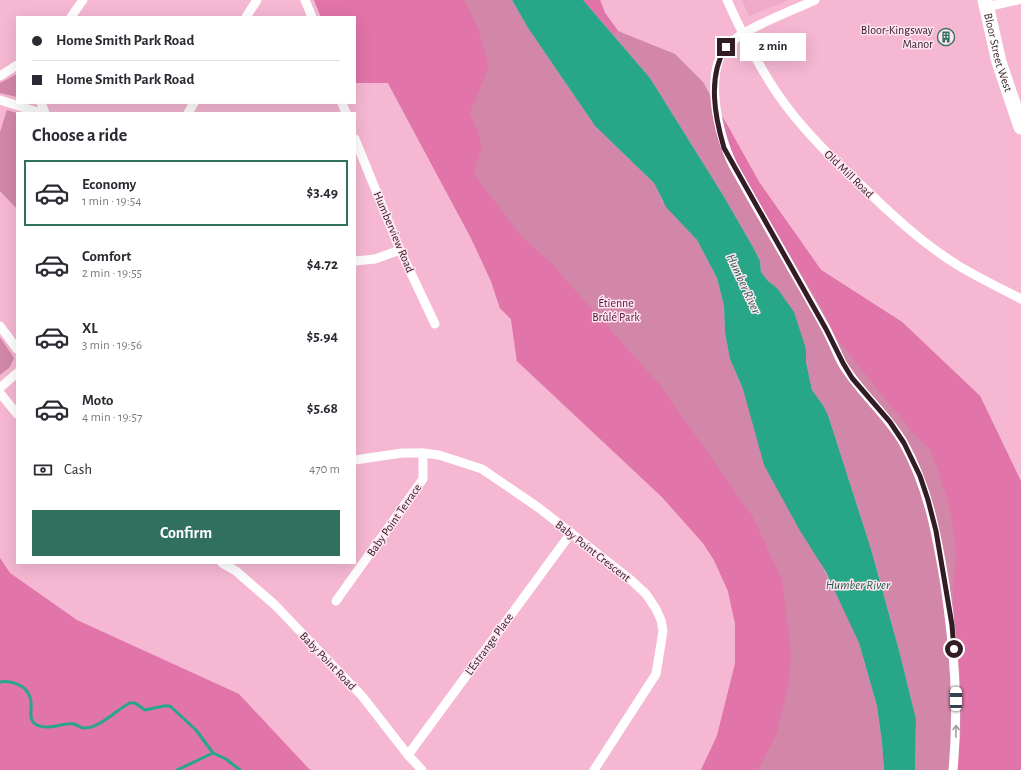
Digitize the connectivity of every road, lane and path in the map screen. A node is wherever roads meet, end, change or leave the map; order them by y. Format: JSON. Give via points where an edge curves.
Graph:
{"nodes":[{"id":1,"x":83,"y":0,"type":"edge"},
{"id":2,"x":257,"y":0,"type":"edge"},
{"id":3,"x":305,"y":0,"type":"edge"},
{"id":4,"x":727,"y":0,"type":"edge"},
{"id":5,"x":815,"y":0,"type":"edge"},
{"id":6,"x":1018,"y":0,"type":"edge"},
{"id":7,"x":986,"y":4,"type":"edge"},
{"id":8,"x":72,"y":16,"type":"edge"},
{"id":9,"x":247,"y":16,"type":"edge"},
{"id":10,"x":312,"y":16,"type":"edge"},
{"id":11,"x":742,"y":34,"type":"junction"},
{"id":12,"x":16,"y":66,"type":"edge"},
{"id":13,"x":0,"y":76,"type":"edge"},
{"id":14,"x":0,"y":100,"type":"edge"},
{"id":15,"x":38,"y":112,"type":"edge"},
{"id":16,"x":1021,"y":127,"type":"edge"},
{"id":17,"x":356,"y":141,"type":"edge"},
{"id":18,"x":400,"y":250,"type":"junction"},
{"id":19,"x":356,"y":261,"type":"edge"},
{"id":20,"x":1021,"y":299,"type":"edge"},
{"id":21,"x":435,"y":324,"type":"dead end"},
{"id":22,"x":0,"y":326,"type":"edge"},
{"id":23,"x":16,"y":348,"type":"edge"},
{"id":24,"x":16,"y":374,"type":"edge"},
{"id":25,"x":0,"y":388,"type":"edge"},
{"id":26,"x":0,"y":393,"type":"edge"},
{"id":27,"x":16,"y":413,"type":"edge"},
{"id":28,"x":423,"y":453,"type":"junction"},
{"id":29,"x":356,"y":460,"type":"edge"},
{"id":30,"x":571,"y":533,"type":"junction"},
{"id":31,"x":224,"y":564,"type":"edge"},
{"id":32,"x":336,"y":601,"type":"dead end"},
{"id":33,"x":408,"y":755,"type":"junction"},
{"id":34,"x":422,"y":770,"type":"edge"},
{"id":35,"x":594,"y":770,"type":"edge"},
{"id":36,"x":953,"y":770,"type":"edge"}],
"edges":[{"from":1,"to":8,"type":"street"},
{"from":2,"to":9,"type":"street"},
{"from":3,"to":10,"type":"street"},
{"from":4,"to":11,"type":"street","name":"Old Mill Road"},
{"from":5,"to":11,"type":"street"},
{"from":6,"to":7,"type":"street"},
{"from":7,"to":16,"type":"main road","name":"Bloor Street West","via":[[999,62]]},
{"from":11,"to":20,"type":"street","name":"Old Mill Road","via":[[779,96],[803,128],[876,200],[959,266]]},
{"from":36,"to":11,"type":"street","one_way":true,"via":[[956,674],[952,625],[928,500],[904,443],[890,422],[852,378],[724,148],[718,126],[716,72],[726,47]]},
{"from":12,"to":13,"type":"street"},
{"from":14,"to":15,"type":"street"},
{"from":17,"to":18,"type":"street","name":"Humberview Road"},
{"from":18,"to":19,"type":"street","via":[[375,259]]},
{"from":18,"to":21,"type":"street","name":"Humberview Road"},
{"from":22,"to":23,"type":"street"},
{"from":24,"to":25,"type":"street"},
{"from":26,"to":27,"type":"street"},
{"from":28,"to":29,"type":"street","name":"Baby Point Crescent","via":[[402,453]]},
{"from":28,"to":30,"type":"street","name":"Baby Point Crescent","via":[[439,455],[482,469]]},
{"from":28,"to":32,"type":"street","name":"Baby Point Terrace","via":[[422,479]]},
{"from":30,"to":33,"type":"street","name":"L'Estrange Place"},
{"from":30,"to":35,"type":"street","name":"Baby Point Crescent","via":[[646,594],[662,620],[659,661],[653,680]]},
{"from":31,"to":33,"type":"street","name":"Baby Point Road","via":[[236,571],[275,605],[362,696]]},
{"from":33,"to":34,"type":"street","name":"Baby Point Road"}]}
